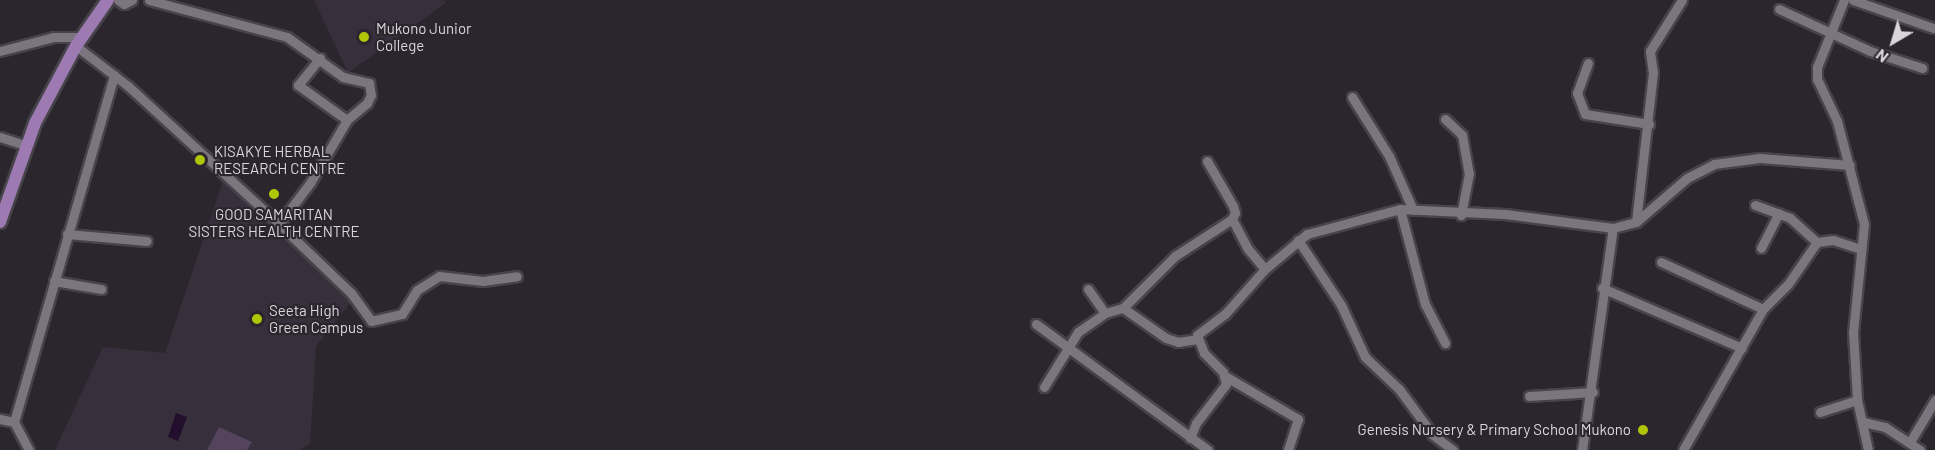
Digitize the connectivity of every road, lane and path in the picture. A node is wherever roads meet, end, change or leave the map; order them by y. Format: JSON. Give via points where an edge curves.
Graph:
{"nodes":[{"id":1,"x":108,"y":0,"type":"edge"},
{"id":2,"x":118,"y":0,"type":"edge"},
{"id":3,"x":132,"y":0,"type":"edge"},
{"id":4,"x":149,"y":0,"type":"edge"},
{"id":5,"x":1682,"y":0,"type":"edge"},
{"id":6,"x":1844,"y":0,"type":"edge"},
{"id":7,"x":1853,"y":0,"type":"edge"},
{"id":8,"x":1779,"y":9,"type":"dead end"},
{"id":9,"x":1933,"y":28,"type":"dead end"},
{"id":10,"x":1831,"y":33,"type":"junction"},
{"id":11,"x":79,"y":41,"type":"junction"},
{"id":12,"x":0,"y":51,"type":"edge"},
{"id":13,"x":320,"y":58,"type":"junction"},
{"id":14,"x":1588,"y":63,"type":"dead end"},
{"id":15,"x":1922,"y":68,"type":"dead end"},
{"id":16,"x":114,"y":75,"type":"junction"},
{"id":17,"x":1352,"y":97,"type":"dead end"},
{"id":18,"x":1445,"y":119,"type":"dead end"},
{"id":19,"x":347,"y":120,"type":"junction"},
{"id":20,"x":1648,"y":124,"type":"junction"},
{"id":21,"x":0,"y":137,"type":"edge"},
{"id":22,"x":25,"y":145,"type":"junction"},
{"id":23,"x":1207,"y":161,"type":"dead end"},
{"id":24,"x":1850,"y":165,"type":"junction"},
{"id":25,"x":1755,"y":205,"type":"dead end"},
{"id":26,"x":1400,"y":209,"type":"junction"},
{"id":27,"x":1413,"y":210,"type":"junction"},
{"id":28,"x":1779,"y":213,"type":"junction"},
{"id":29,"x":1461,"y":215,"type":"junction"},
{"id":30,"x":1232,"y":219,"type":"junction"},
{"id":31,"x":0,"y":222,"type":"edge"},
{"id":32,"x":1636,"y":222,"type":"junction"},
{"id":33,"x":279,"y":224,"type":"junction"},
{"id":34,"x":1613,"y":228,"type":"junction"},
{"id":35,"x":68,"y":234,"type":"junction"},
{"id":36,"x":1298,"y":240,"type":"junction"},
{"id":37,"x":147,"y":241,"type":"dead end"},
{"id":38,"x":1816,"y":242,"type":"junction"},
{"id":39,"x":1761,"y":248,"type":"dead end"},
{"id":40,"x":1861,"y":249,"type":"junction"},
{"id":41,"x":1662,"y":262,"type":"dead end"},
{"id":42,"x":1265,"y":269,"type":"junction"},
{"id":43,"x":517,"y":276,"type":"dead end"},
{"id":44,"x":54,"y":281,"type":"junction"},
{"id":45,"x":1602,"y":288,"type":"junction"},
{"id":46,"x":101,"y":289,"type":"dead end"},
{"id":47,"x":1088,"y":290,"type":"dead end"},
{"id":48,"x":1123,"y":308,"type":"junction"},
{"id":49,"x":1763,"y":309,"type":"junction"},
{"id":50,"x":1106,"y":313,"type":"junction"},
{"id":51,"x":1036,"y":324,"type":"dead end"},
{"id":52,"x":1197,"y":339,"type":"junction"},
{"id":53,"x":1445,"y":343,"type":"dead end"},
{"id":54,"x":1742,"y":348,"type":"junction"},
{"id":55,"x":1068,"y":349,"type":"junction"},
{"id":56,"x":1225,"y":376,"type":"junction"},
{"id":57,"x":1044,"y":387,"type":"dead end"},
{"id":58,"x":1593,"y":392,"type":"junction"},
{"id":59,"x":1529,"y":396,"type":"dead end"},
{"id":60,"x":1857,"y":400,"type":"junction"},
{"id":61,"x":1935,"y":400,"type":"edge"},
{"id":62,"x":1820,"y":412,"type":"dead end"},
{"id":63,"x":0,"y":419,"type":"edge"},
{"id":64,"x":14,"y":422,"type":"junction"},
{"id":65,"x":1863,"y":422,"type":"junction"},
{"id":66,"x":1190,"y":438,"type":"junction"},
{"id":67,"x":1910,"y":442,"type":"junction"},
{"id":68,"x":29,"y":450,"type":"edge"},
{"id":69,"x":1208,"y":450,"type":"edge"},
{"id":70,"x":1288,"y":450,"type":"edge"},
{"id":71,"x":1453,"y":450,"type":"edge"},
{"id":72,"x":1582,"y":450,"type":"edge"},
{"id":73,"x":1683,"y":450,"type":"edge"},
{"id":74,"x":1868,"y":450,"type":"edge"},
{"id":75,"x":1920,"y":450,"type":"edge"}],
"edges":[{"from":1,"to":11,"type":"main road"},
{"from":2,"to":3,"type":"street","via":[[124,4]]},
{"from":4,"to":13,"type":"street","via":[[287,38]]},
{"from":5,"to":20,"type":"street","via":[[1650,51],[1653,73]]},
{"from":6,"to":10,"type":"street"},
{"from":7,"to":9,"type":"street"},
{"from":8,"to":10,"type":"street"},
{"from":10,"to":15,"type":"street"},
{"from":10,"to":24,"type":"street","via":[[1817,67],[1817,79],[1837,121]]},
{"from":11,"to":12,"type":"street","via":[[54,37]]},
{"from":11,"to":16,"type":"street"},
{"from":11,"to":22,"type":"main road"},
{"from":13,"to":19,"type":"street","via":[[298,85]]},
{"from":13,"to":19,"type":"street","via":[[343,77],[369,83],[371,95],[367,103]]},
{"from":14,"to":20,"type":"street","via":[[1577,93],[1585,114]]},
{"from":16,"to":33,"type":"street"},
{"from":16,"to":35,"type":"street"},
{"from":17,"to":27,"type":"street","via":[[1389,156]]},
{"from":18,"to":29,"type":"street","via":[[1462,135],[1469,173]]},
{"from":19,"to":33,"type":"street","via":[[310,183]]},
{"from":20,"to":32,"type":"street"},
{"from":21,"to":22,"type":"street"},
{"from":22,"to":31,"type":"main road"},
{"from":23,"to":30,"type":"street","via":[[1233,206],[1236,213]]},
{"from":24,"to":32,"type":"street","via":[[1760,158],[1714,164],[1687,178]]},
{"from":24,"to":40,"type":"street","via":[[1864,224]]},
{"from":25,"to":28,"type":"street"},
{"from":26,"to":27,"type":"street"},
{"from":26,"to":36,"type":"street","via":[[1320,228]]},
{"from":26,"to":53,"type":"street","via":[[1425,304]]},
{"from":27,"to":29,"type":"street"},
{"from":28,"to":38,"type":"street"},
{"from":28,"to":39,"type":"street"},
{"from":29,"to":34,"type":"street","via":[[1505,214]]},
{"from":30,"to":42,"type":"street","via":[[1248,249]]},
{"from":30,"to":48,"type":"street","via":[[1175,256]]},
{"from":32,"to":34,"type":"street"},
{"from":33,"to":43,"type":"street","via":[[351,293],[371,321],[402,314],[417,290],[439,276],[483,281]]},
{"from":34,"to":45,"type":"street","via":[[1610,268]]},
{"from":35,"to":37,"type":"street"},
{"from":35,"to":44,"type":"street"},
{"from":36,"to":42,"type":"street"},
{"from":36,"to":71,"type":"street","via":[[1341,305],[1365,357],[1399,389],[1432,435]]},
{"from":38,"to":40,"type":"street","via":[[1833,240]]},
{"from":38,"to":49,"type":"street","via":[[1788,284]]},
{"from":40,"to":60,"type":"street","via":[[1853,332]]},
{"from":41,"to":49,"type":"street"},
{"from":42,"to":52,"type":"street"},
{"from":44,"to":46,"type":"street"},
{"from":44,"to":64,"type":"street"},
{"from":45,"to":54,"type":"street"},
{"from":45,"to":58,"type":"street"},
{"from":47,"to":50,"type":"street"},
{"from":48,"to":50,"type":"street"},
{"from":48,"to":52,"type":"street","via":[[1166,338],[1178,342]]},
{"from":49,"to":54,"type":"street"},
{"from":50,"to":55,"type":"street","via":[[1078,332]]},
{"from":51,"to":55,"type":"street"},
{"from":52,"to":56,"type":"street"},
{"from":54,"to":73,"type":"street"},
{"from":55,"to":57,"type":"street"},
{"from":55,"to":66,"type":"street"},
{"from":56,"to":66,"type":"street","via":[[1223,391],[1196,423]]},
{"from":56,"to":70,"type":"street","via":[[1298,419]]},
{"from":58,"to":59,"type":"street"},
{"from":58,"to":72,"type":"street"},
{"from":60,"to":62,"type":"street"},
{"from":60,"to":65,"type":"street"},
{"from":61,"to":67,"type":"street"},
{"from":63,"to":64,"type":"street"},
{"from":64,"to":68,"type":"street"},
{"from":65,"to":67,"type":"street","via":[[1879,425]]},
{"from":65,"to":74,"type":"street"},
{"from":66,"to":69,"type":"street"},
{"from":67,"to":75,"type":"street"}]}
